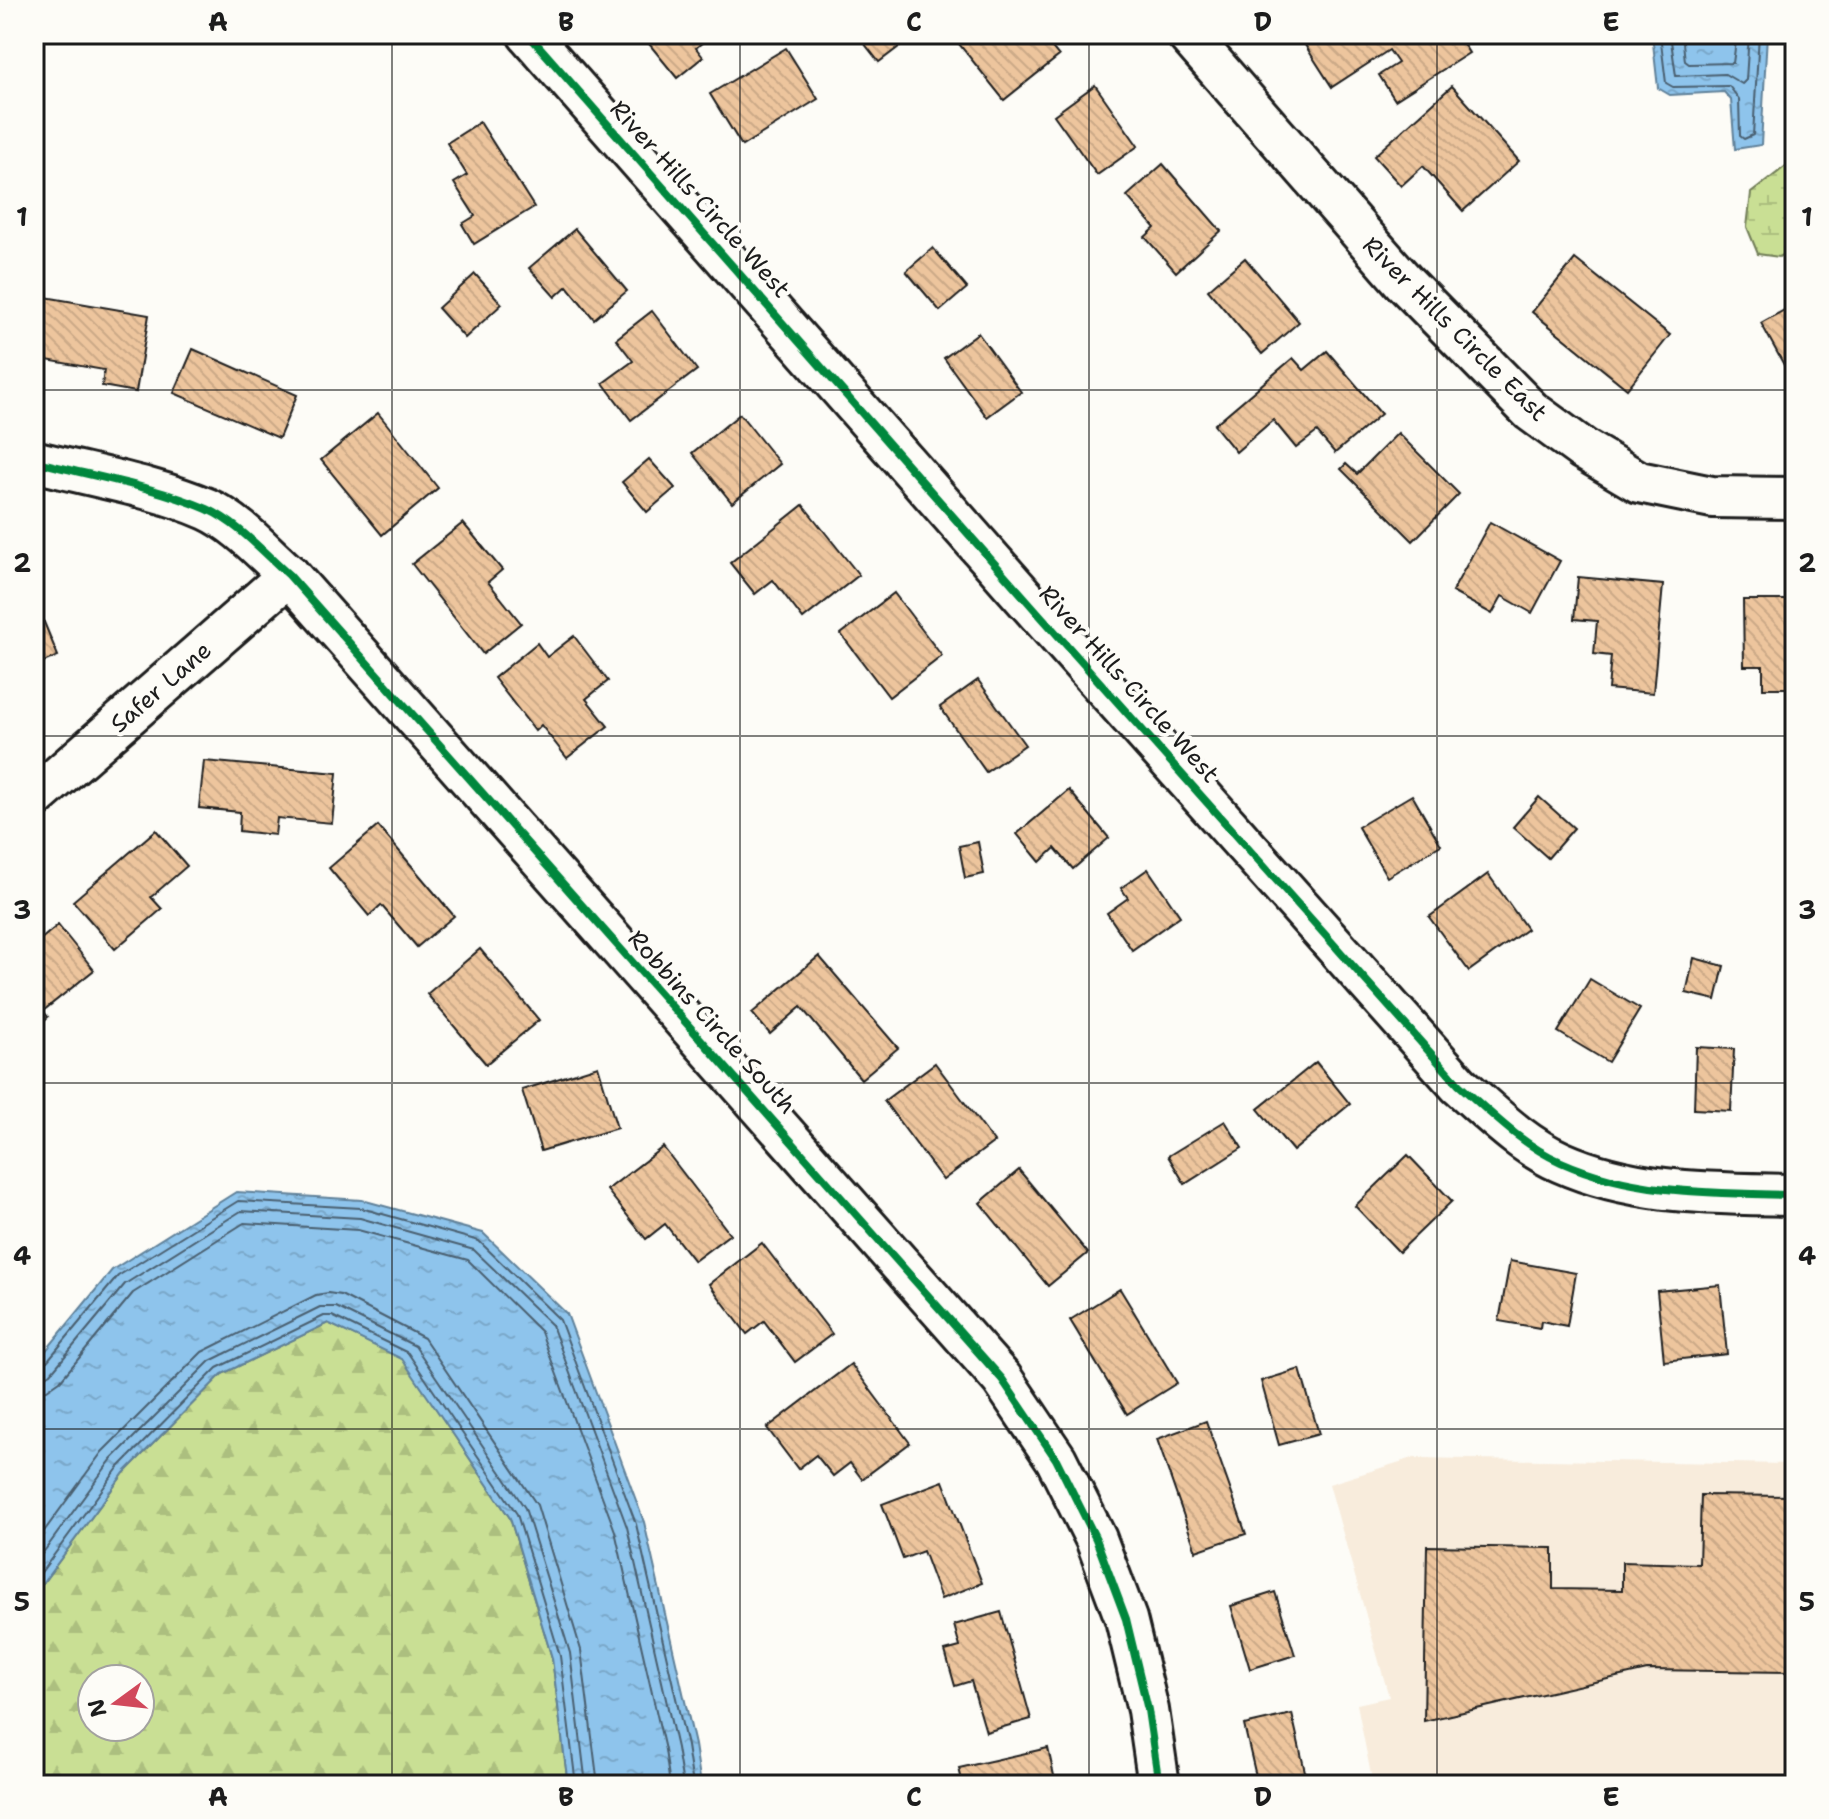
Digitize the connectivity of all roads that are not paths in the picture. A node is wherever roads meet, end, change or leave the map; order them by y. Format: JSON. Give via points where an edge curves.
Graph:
{"nodes":[{"id":1,"x":528,"y":34,"type":"edge"},
{"id":2,"x":1187,"y":34,"type":"edge"},
{"id":3,"x":34,"y":461,"type":"edge"},
{"id":4,"x":1795,"y":498,"type":"edge"},
{"id":5,"x":289,"y":575,"type":"junction"},
{"id":6,"x":34,"y":798,"type":"edge"},
{"id":7,"x":1795,"y":1195,"type":"edge"},
{"id":8,"x":1159,"y":1785,"type":"edge"}],
"edges":[{"from":1,"to":7,"type":"street","name":"River Hills Circle West","via":[[1459,1085],[1514,1134],[1560,1162],[1685,1193]]},
{"from":2,"to":4,"type":"street","name":"River Hills Circle East","via":[[1404,282],[1531,411],[1639,482],[1712,497]]},
{"from":3,"to":5,"type":"street","name":"Robbins Circle South","via":[[209,510]]},
{"from":5,"to":6,"type":"street","name":"Safer Lane"},
{"from":5,"to":8,"type":"street","name":"Robbins Circle South","via":[[1002,1379],[1056,1459],[1096,1539],[1126,1619]]}]}
